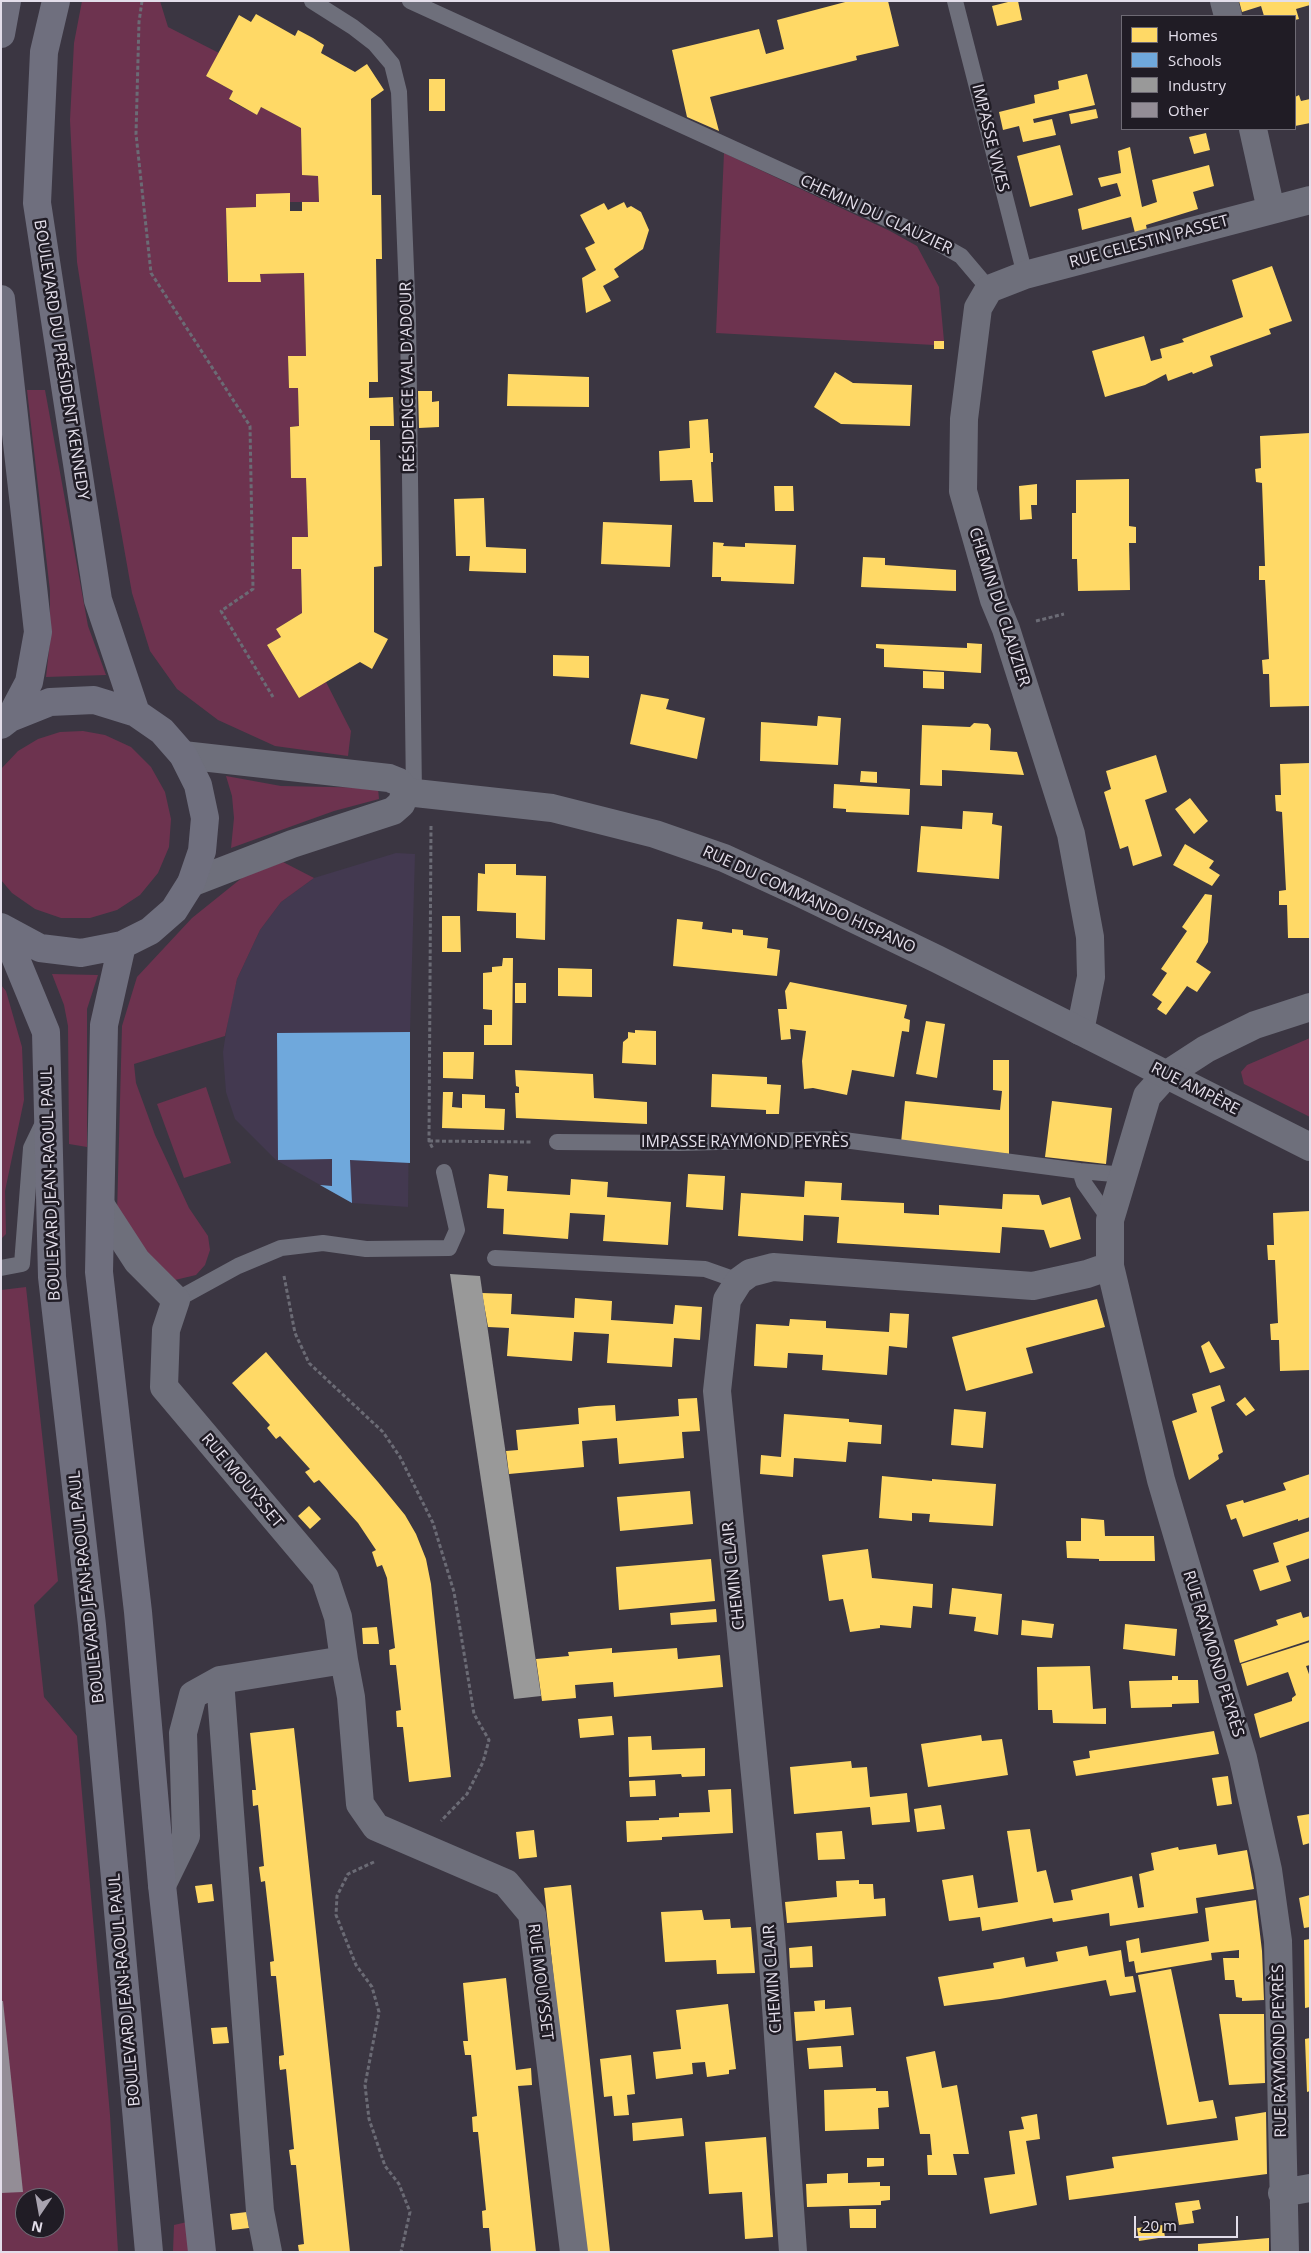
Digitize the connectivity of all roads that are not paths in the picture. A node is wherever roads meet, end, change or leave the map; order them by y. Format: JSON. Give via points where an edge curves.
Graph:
{"nodes":[{"id":1,"x":7,"y":1,"type":"edge"},
{"id":2,"x":56,"y":1,"type":"edge"},
{"id":3,"x":312,"y":1,"type":"edge"},
{"id":4,"x":410,"y":1,"type":"edge"},
{"id":5,"x":955,"y":1,"type":"edge"},
{"id":6,"x":1224,"y":1,"type":"edge"},
{"id":7,"x":1228,"y":15,"type":"edge"},
{"id":8,"x":1,"y":34,"type":"edge"},
{"id":9,"x":1252,"y":130,"type":"edge"},
{"id":10,"x":1310,"y":200,"type":"edge"},
{"id":11,"x":1271,"y":210,"type":"junction"},
{"id":12,"x":1025,"y":275,"type":"junction"},
{"id":13,"x":989,"y":288,"type":"junction"},
{"id":14,"x":1,"y":299,"type":"edge"},
{"id":15,"x":136,"y":713,"type":"junction"},
{"id":16,"x":6,"y":721,"type":"edge"},
{"id":17,"x":183,"y":755,"type":"junction"},
{"id":18,"x":417,"y":794,"type":"junction"},
{"id":19,"x":192,"y":883,"type":"junction"},
{"id":20,"x":3,"y":928,"type":"edge"},
{"id":21,"x":122,"y":945,"type":"junction"},
{"id":22,"x":1310,"y":1007,"type":"edge"},
{"id":23,"x":1080,"y":1031,"type":"junction"},
{"id":24,"x":1166,"y":1075,"type":"junction"},
{"id":25,"x":48,"y":1112,"type":"junction"},
{"id":26,"x":557,"y":1142,"type":"road end"},
{"id":27,"x":1310,"y":1147,"type":"edge"},
{"id":28,"x":1080,"y":1171,"type":"junction"},
{"id":29,"x":444,"y":1172,"type":"road end"},
{"id":30,"x":1125,"y":1175,"type":"junction"},
{"id":31,"x":102,"y":1207,"type":"junction"},
{"id":32,"x":1110,"y":1220,"type":"junction"},
{"id":33,"x":494,"y":1258,"type":"dead end"},
{"id":34,"x":1110,"y":1266,"type":"junction"},
{"id":35,"x":1,"y":1268,"type":"edge"},
{"id":36,"x":739,"y":1280,"type":"junction"},
{"id":37,"x":176,"y":1300,"type":"junction"},
{"id":38,"x":344,"y":1660,"type":"junction"},
{"id":39,"x":220,"y":1680,"type":"junction"},
{"id":40,"x":162,"y":1885,"type":"junction"},
{"id":41,"x":1310,"y":2188,"type":"edge"},
{"id":42,"x":1282,"y":2193,"type":"junction"},
{"id":43,"x":149,"y":2252,"type":"edge"},
{"id":44,"x":202,"y":2252,"type":"edge"},
{"id":45,"x":268,"y":2252,"type":"edge"},
{"id":46,"x":574,"y":2252,"type":"edge"},
{"id":47,"x":793,"y":2252,"type":"edge"},
{"id":48,"x":1285,"y":2252,"type":"edge"}],
"edges":[{"from":1,"to":8,"type":"main road"},
{"from":2,"to":15,"type":"main road","name":"BOULEVARD DU PRÉSIDENT KENNEDY","via":[[44,52],[37,203],[98,600]]},
{"from":3,"to":18,"type":"lane","name":"RÉSIDENCE VAL D'ADOUR","via":[[375,44],[392,64],[398,92],[408,319]]},
{"from":4,"to":13,"type":"lane","name":"CHEMIN DU CLAUZIER","via":[[931,239],[961,256]]},
{"from":5,"to":12,"type":"lane","name":"IMPASSE VIVES"},
{"from":6,"to":7,"type":"street"},
{"from":9,"to":11,"type":"street"},
{"from":10,"to":11,"type":"street","name":"RUE CELESTIN PASSET"},
{"from":11,"to":12,"type":"street","name":"RUE CELESTIN PASSET"},
{"from":12,"to":13,"type":"street","name":"RUE CELESTIN PASSET"},
{"from":13,"to":23,"type":"street","name":"CHEMIN DU CLAUZIER","via":[[978,308],[974,328],[964,419],[963,491],[994,600],[1071,834],[1090,937],[1090,977]]},
{"from":14,"to":16,"type":"main road","via":[[38,632],[29,682]]},
{"from":15,"to":16,"type":"main road","via":[[94,700],[50,702]]},
{"from":15,"to":17,"type":"main road","via":[[162,731]]},
{"from":17,"to":18,"type":"street","via":[[389,778]]},
{"from":17,"to":19,"type":"main road","via":[[198,785],[205,818],[202,851]]},
{"from":18,"to":19,"type":"street","via":[[393,811],[292,844]]},
{"from":18,"to":23,"type":"street","name":"RUE DU COMMANDO HISPANO","via":[[552,808],[655,834],[724,858]]},
{"from":19,"to":21,"type":"main road","via":[[174,910],[150,931]]},
{"from":20,"to":21,"type":"main road","via":[[40,948],[81,953]]},
{"from":20,"to":25,"type":"main road","name":"BOULEVARD JEAN-RAOUL PAUL","via":[[46,1032]]},
{"from":21,"to":31,"type":"main road","via":[[104,1025]]},
{"from":22,"to":24,"type":"street","name":"RUE RAYMOND PEYRÈS","via":[[1255,1025],[1206,1049]]},
{"from":23,"to":24,"type":"street","name":"RUE AMPÈRE"},
{"from":24,"to":27,"type":"street","name":"RUE AMPÈRE"},
{"from":24,"to":30,"type":"street","name":"RUE RAYMOND PEYRÈS","via":[[1146,1096]]},
{"from":25,"to":35,"type":"lane","via":[[30,1148],[22,1264]]},
{"from":25,"to":43,"type":"main road","name":"BOULEVARD JEAN-RAOUL PAUL","via":[[52,1278],[92,1625]]},
{"from":26,"to":28,"type":"lane","name":"IMPASSE RAYMOND PEYRÈS","via":[[679,1144],[836,1139]]},
{"from":28,"to":30,"type":"lane","name":"IMPASSE RAYMOND PEYRÈS"},
{"from":28,"to":32,"type":"lane","via":[[1084,1183]]},
{"from":29,"to":37,"type":"lane","via":[[457,1230],[449,1248],[366,1249],[323,1243],[281,1248],[238,1266]]},
{"from":30,"to":32,"type":"street","name":"RUE RAYMOND PEYRÈS"},
{"from":31,"to":37,"type":"street","via":[[137,1261]]},
{"from":31,"to":40,"type":"main road","via":[[99,1272],[138,1612]]},
{"from":32,"to":34,"type":"street","name":"RUE RAYMOND PEYRÈS"},
{"from":33,"to":36,"type":"lane","via":[[705,1269]]},
{"from":34,"to":36,"type":"street","via":[[1033,1286],[773,1267],[750,1273]]},
{"from":34,"to":42,"type":"street","name":"RUE RAYMOND PEYRÈS","via":[[1161,1480],[1246,1766],[1268,1870],[1278,1941]]},
{"from":36,"to":47,"type":"street","name":"CHEMIN CLAIR","via":[[727,1300],[717,1391],[771,1935]]},
{"from":37,"to":38,"type":"street","name":"RUE MOUYSSET","via":[[166,1330],[164,1387],[325,1578],[338,1617]]},
{"from":38,"to":39,"type":"street"},
{"from":38,"to":46,"type":"street","name":"RUE MOUYSSET","via":[[360,1804],[376,1827],[506,1883],[532,1914]]},
{"from":39,"to":40,"type":"street","via":[[193,1695],[183,1733],[186,1836]]},
{"from":39,"to":45,"type":"street","via":[[260,2211]]},
{"from":40,"to":44,"type":"main road"},
{"from":41,"to":42,"type":"street"},
{"from":42,"to":48,"type":"street","name":"RUE RAYMOND PEYRÈS"}]}
